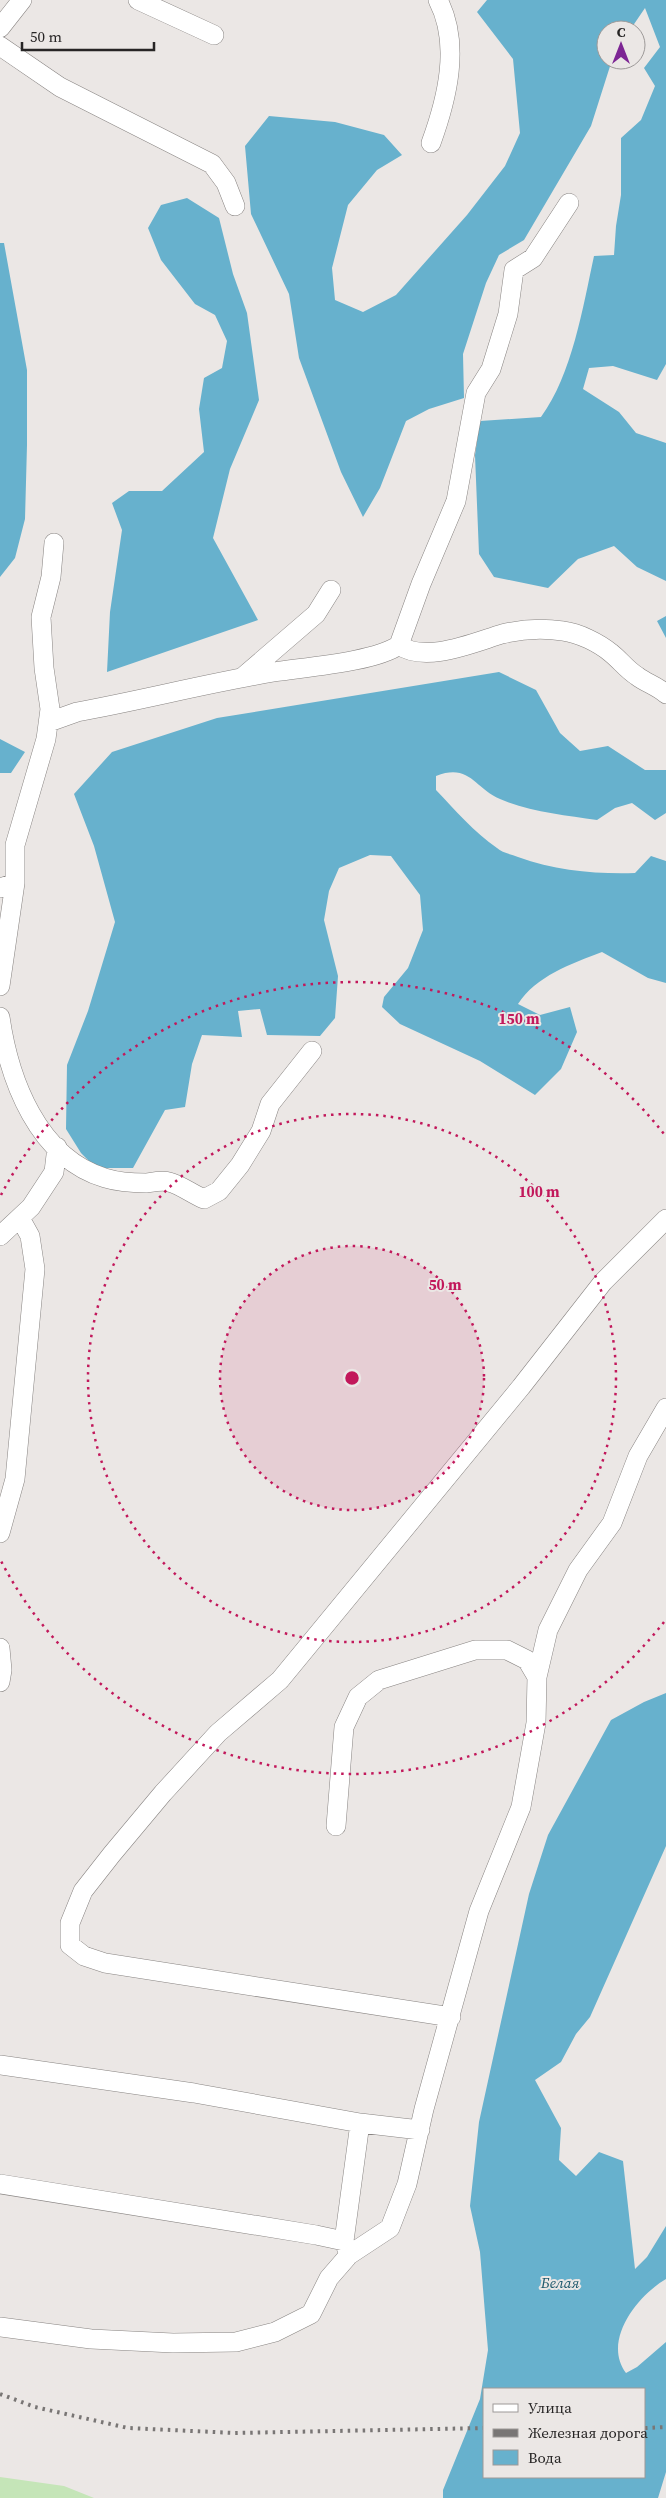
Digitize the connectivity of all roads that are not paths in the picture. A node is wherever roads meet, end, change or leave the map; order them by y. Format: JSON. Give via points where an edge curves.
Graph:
{"nodes":[{"id":1,"x":138,"y":0,"type":"edge"},
{"id":2,"x":438,"y":0,"type":"edge"},
{"id":3,"x":214,"y":35,"type":"dead end"},
{"id":4,"x":0,"y":46,"type":"edge"},
{"id":5,"x":431,"y":143,"type":"dead end"},
{"id":6,"x":569,"y":203,"type":"dead end"},
{"id":7,"x":235,"y":206,"type":"dead end"},
{"id":8,"x":54,"y":543,"type":"dead end"},
{"id":9,"x":331,"y":590,"type":"dead end"},
{"id":10,"x":400,"y":645,"type":"junction"},
{"id":11,"x":242,"y":679,"type":"junction"},
{"id":12,"x":666,"y":694,"type":"edge"},
{"id":13,"x":49,"y":722,"type":"junction"},
{"id":14,"x":7,"y":886,"type":"edge"},
{"id":15,"x":0,"y":986,"type":"edge"},
{"id":16,"x":0,"y":1017,"type":"edge"},
{"id":17,"x":312,"y":1051,"type":"dead end"},
{"id":18,"x":57,"y":1147,"type":"junction"},
{"id":19,"x":20,"y":1218,"type":"junction"},
{"id":20,"x":666,"y":1219,"type":"edge"},
{"id":21,"x":0,"y":1236,"type":"edge"},
{"id":22,"x":666,"y":1408,"type":"edge"},
{"id":23,"x":0,"y":1533,"type":"edge"},
{"id":24,"x":0,"y":1648,"type":"edge"},
{"id":25,"x":538,"y":1678,"type":"junction"},
{"id":26,"x":0,"y":1682,"type":"edge"},
{"id":27,"x":336,"y":1826,"type":"dead end"},
{"id":28,"x":451,"y":2017,"type":"junction"},
{"id":29,"x":0,"y":2065,"type":"edge"},
{"id":30,"x":360,"y":2123,"type":"junction"},
{"id":31,"x":420,"y":2130,"type":"junction"},
{"id":32,"x":0,"y":2184,"type":"edge"},
{"id":33,"x":346,"y":2248,"type":"junction"},
{"id":34,"x":0,"y":2327,"type":"edge"}],
"edges":[{"from":1,"to":3,"type":"lane"},
{"from":2,"to":5,"type":"lane","via":[[449,38],[449,70],[444,108]]},
{"from":4,"to":7,"type":"lane","via":[[60,87],[212,164],[226,184]]},
{"from":6,"to":10,"type":"lane","via":[[533,258],[514,270],[508,314],[490,369],[476,392],[456,501],[421,584]]},
{"from":8,"to":13,"type":"lane","via":[[51,577],[41,616]]},
{"from":9,"to":11,"type":"lane","via":[[316,614]]},
{"from":10,"to":11,"type":"lane","via":[[372,656]]},
{"from":10,"to":12,"type":"lane","via":[[408,651],[432,652],[470,646],[502,634],[534,629],[565,631],[583,636],[610,652],[636,676]]},
{"from":11,"to":13,"type":"lane","via":[[77,712]]},
{"from":13,"to":14,"type":"lane"},
{"from":14,"to":15,"type":"lane"},
{"from":16,"to":18,"type":"lane","via":[[16,1084],[40,1130]]},
{"from":17,"to":18,"type":"lane","via":[[270,1104],[261,1131],[240,1165],[219,1191],[204,1199],[169,1182],[134,1183],[105,1178],[71,1164]]},
{"from":18,"to":19,"type":"lane","via":[[54,1172],[31,1208]]},
{"from":19,"to":21,"type":"lane"},
{"from":19,"to":23,"type":"lane","via":[[30,1236],[36,1269],[15,1479]]},
{"from":20,"to":28,"type":"lane","via":[[603,1282],[280,1680],[218,1733],[144,1816],[83,1891],[70,1923],[70,1945],[84,1956],[106,1962]]},
{"from":22,"to":25,"type":"lane","via":[[638,1456],[612,1523],[578,1570],[548,1630]]},
{"from":24,"to":26,"type":"lane"},
{"from":25,"to":27,"type":"lane","via":[[527,1660],[507,1650],[475,1650],[378,1680],[358,1697],[344,1727]]},
{"from":25,"to":28,"type":"lane","via":[[536,1723],[521,1807],[479,1912]]},
{"from":28,"to":31,"type":"lane"},
{"from":29,"to":30,"type":"lane","via":[[194,2093]]},
{"from":30,"to":31,"type":"lane"},
{"from":30,"to":33,"type":"lane"},
{"from":31,"to":33,"type":"lane","via":[[407,2184],[390,2228]]},
{"from":32,"to":33,"type":"lane","via":[[316,2235]]},
{"from":33,"to":34,"type":"lane","via":[[311,2314],[274,2332],[236,2342],[91,2339]]}]}
